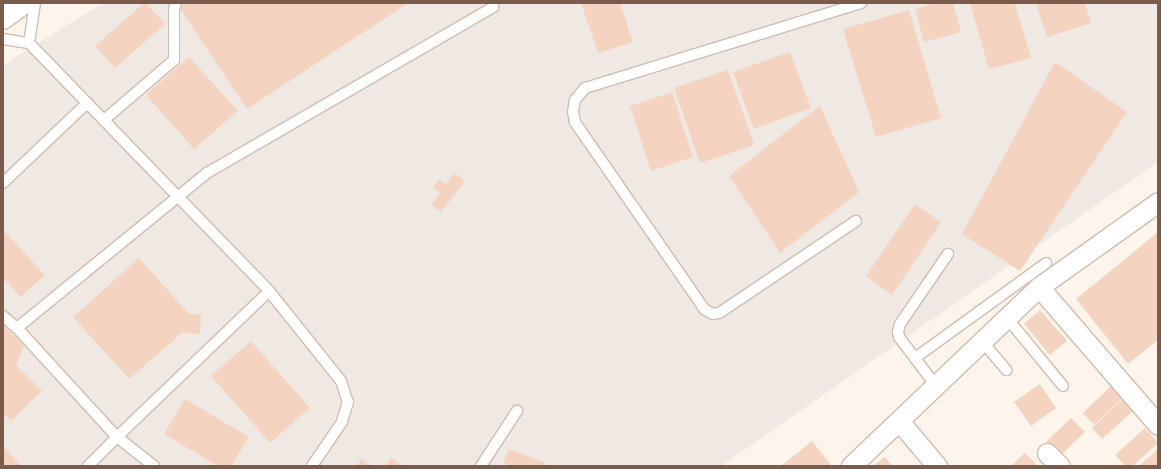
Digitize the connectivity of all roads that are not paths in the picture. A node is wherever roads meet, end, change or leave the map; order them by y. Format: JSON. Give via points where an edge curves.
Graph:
{"nodes":[{"id":1,"x":23,"y":3,"type":"edge"},
{"id":2,"x":35,"y":3,"type":"edge"},
{"id":3,"x":176,"y":3,"type":"edge"},
{"id":4,"x":861,"y":3,"type":"edge"},
{"id":5,"x":493,"y":7,"type":"dead end"},
{"id":6,"x":3,"y":18,"type":"edge"},
{"id":7,"x":3,"y":39,"type":"edge"},
{"id":8,"x":30,"y":44,"type":"junction"},
{"id":9,"x":87,"y":103,"type":"junction"},
{"id":10,"x":104,"y":120,"type":"junction"},
{"id":11,"x":3,"y":183,"type":"edge"},
{"id":12,"x":178,"y":198,"type":"junction"},
{"id":13,"x":1158,"y":202,"type":"edge"},
{"id":14,"x":856,"y":221,"type":"dead end"},
{"id":15,"x":948,"y":254,"type":"dead end"},
{"id":16,"x":1046,"y":264,"type":"dead end"},
{"id":17,"x":1039,"y":287,"type":"junction"},
{"id":18,"x":269,"y":291,"type":"junction"},
{"id":19,"x":3,"y":316,"type":"edge"},
{"id":20,"x":1007,"y":318,"type":"junction"},
{"id":21,"x":17,"y":328,"type":"junction"},
{"id":22,"x":982,"y":341,"type":"junction"},
{"id":23,"x":915,"y":358,"type":"junction"},
{"id":24,"x":1006,"y":370,"type":"dead end"},
{"id":25,"x":936,"y":386,"type":"junction"},
{"id":26,"x":1063,"y":386,"type":"dead end"},
{"id":27,"x":518,"y":411,"type":"dead end"},
{"id":28,"x":899,"y":421,"type":"junction"},
{"id":29,"x":1158,"y":425,"type":"edge"},
{"id":30,"x":117,"y":437,"type":"junction"},
{"id":31,"x":88,"y":466,"type":"edge"},
{"id":32,"x":154,"y":466,"type":"edge"},
{"id":33,"x":312,"y":466,"type":"edge"},
{"id":34,"x":481,"y":466,"type":"edge"},
{"id":35,"x":851,"y":466,"type":"edge"},
{"id":36,"x":937,"y":466,"type":"edge"}],
"edges":[{"from":1,"to":6,"type":"street"},
{"from":2,"to":8,"type":"lane"},
{"from":3,"to":10,"type":"lane","via":[[174,60]]},
{"from":4,"to":14,"type":"lane","via":[[585,88],[574,100],[573,112],[575,122],[705,310],[713,314],[719,313]]},
{"from":5,"to":12,"type":"lane","via":[[207,173]]},
{"from":7,"to":8,"type":"lane"},
{"from":8,"to":9,"type":"lane"},
{"from":9,"to":10,"type":"lane"},
{"from":9,"to":11,"type":"lane"},
{"from":10,"to":12,"type":"lane"},
{"from":12,"to":18,"type":"lane"},
{"from":12,"to":21,"type":"lane"},
{"from":13,"to":17,"type":"street"},
{"from":15,"to":23,"type":"lane","via":[[900,324],[899,337]]},
{"from":16,"to":23,"type":"lane"},
{"from":17,"to":20,"type":"street"},
{"from":17,"to":29,"type":"street"},
{"from":18,"to":30,"type":"lane"},
{"from":18,"to":33,"type":"lane","via":[[341,381],[348,402],[342,422]]},
{"from":19,"to":21,"type":"lane"},
{"from":20,"to":22,"type":"street"},
{"from":20,"to":26,"type":"lane"},
{"from":21,"to":30,"type":"lane"},
{"from":22,"to":24,"type":"lane"},
{"from":22,"to":25,"type":"street"},
{"from":23,"to":25,"type":"lane"},
{"from":25,"to":28,"type":"street"},
{"from":27,"to":34,"type":"lane"},
{"from":28,"to":35,"type":"street"},
{"from":28,"to":36,"type":"street"},
{"from":30,"to":31,"type":"lane"},
{"from":30,"to":32,"type":"lane"}]}
